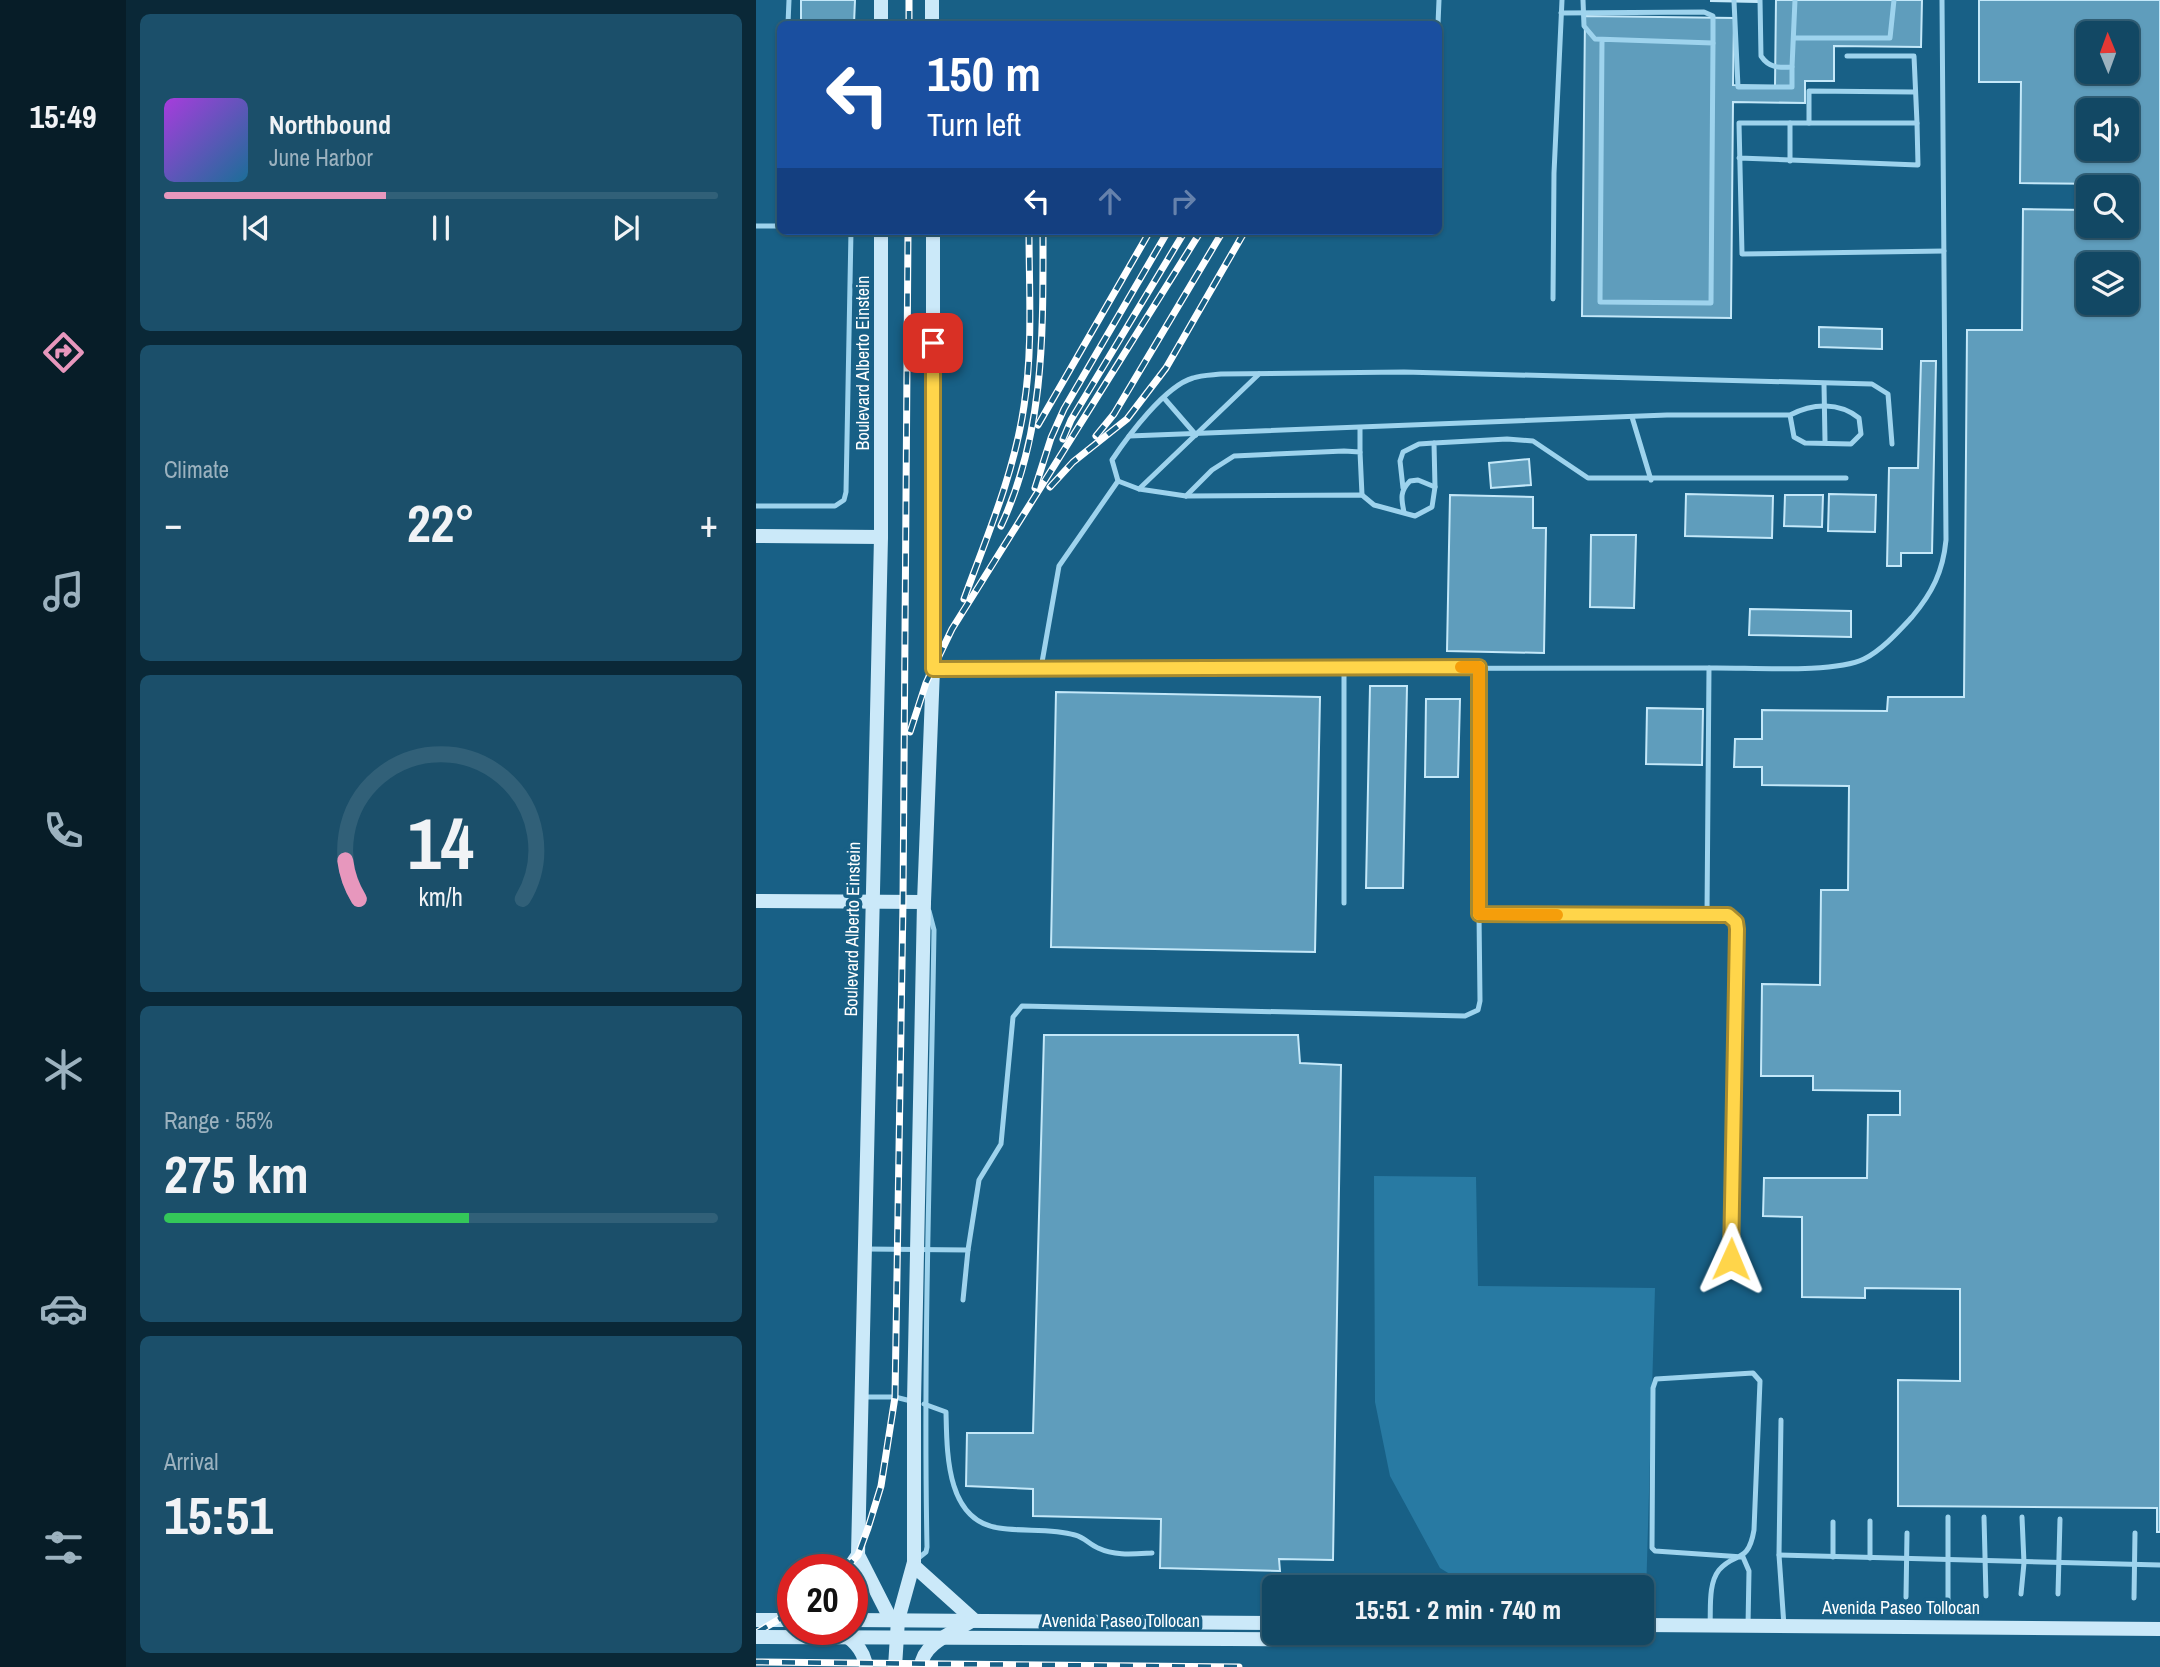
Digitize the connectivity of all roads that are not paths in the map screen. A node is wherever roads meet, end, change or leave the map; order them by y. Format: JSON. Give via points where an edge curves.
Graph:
{"nodes":[{"id":1,"x":789,"y":0,"type":"edge"},
{"id":2,"x":881,"y":0,"type":"edge"},
{"id":3,"x":932,"y":0,"type":"edge"},
{"id":4,"x":1439,"y":0,"type":"edge"},
{"id":5,"x":1562,"y":0,"type":"edge"},
{"id":6,"x":1583,"y":0,"type":"edge"},
{"id":7,"x":1760,"y":0,"type":"edge"},
{"id":8,"x":1795,"y":0,"type":"edge"},
{"id":9,"x":1894,"y":0,"type":"edge"},
{"id":10,"x":1942,"y":0,"type":"edge"},
{"id":11,"x":1734,"y":1,"type":"edge"},
{"id":12,"x":1561,"y":13,"type":"junction"},
{"id":13,"x":788,"y":21,"type":"edge"},
{"id":14,"x":881,"y":21,"type":"edge"},
{"id":15,"x":932,"y":21,"type":"edge"},
{"id":16,"x":1438,"y":21,"type":"edge"},
{"id":17,"x":1795,"y":38,"type":"junction"},
{"id":18,"x":1602,"y":40,"type":"junction"},
{"id":19,"x":1713,"y":43,"type":"junction"},
{"id":20,"x":1847,"y":56,"type":"dead end"},
{"id":21,"x":1792,"y":67,"type":"junction"},
{"id":22,"x":1914,"y":92,"type":"junction"},
{"id":23,"x":1790,"y":123,"type":"junction"},
{"id":24,"x":1808,"y":123,"type":"junction"},
{"id":25,"x":1917,"y":123,"type":"junction"},
{"id":26,"x":1739,"y":158,"type":"junction"},
{"id":27,"x":1790,"y":160,"type":"junction"},
{"id":28,"x":756,"y":226,"type":"edge"},
{"id":29,"x":777,"y":226,"type":"edge"},
{"id":30,"x":850,"y":235,"type":"edge"},
{"id":31,"x":881,"y":235,"type":"edge"},
{"id":32,"x":933,"y":235,"type":"edge"},
{"id":33,"x":1944,"y":251,"type":"junction"},
{"id":34,"x":1553,"y":299,"type":"dead end"},
{"id":35,"x":1259,"y":373,"type":"junction"},
{"id":36,"x":1824,"y":384,"type":"junction"},
{"id":37,"x":1164,"y":398,"type":"junction"},
{"id":38,"x":1826,"y":406,"type":"junction"},
{"id":39,"x":1790,"y":415,"type":"junction"},
{"id":40,"x":1632,"y":417,"type":"junction"},
{"id":41,"x":1360,"y":428,"type":"junction"},
{"id":42,"x":1196,"y":435,"type":"junction"},
{"id":43,"x":1128,"y":436,"type":"junction"},
{"id":44,"x":1825,"y":441,"type":"junction"},
{"id":45,"x":1434,"y":443,"type":"junction"},
{"id":46,"x":1892,"y":444,"type":"dead end"},
{"id":47,"x":1360,"y":452,"type":"junction"},
{"id":48,"x":1846,"y":478,"type":"dead end"},
{"id":49,"x":1651,"y":480,"type":"junction"},
{"id":50,"x":1118,"y":481,"type":"junction"},
{"id":51,"x":1435,"y":487,"type":"junction"},
{"id":52,"x":1403,"y":488,"type":"junction"},
{"id":53,"x":1139,"y":489,"type":"junction"},
{"id":54,"x":1362,"y":495,"type":"junction"},
{"id":55,"x":1186,"y":496,"type":"junction"},
{"id":56,"x":756,"y":506,"type":"edge"},
{"id":57,"x":1404,"y":512,"type":"junction"},
{"id":58,"x":756,"y":536,"type":"edge"},
{"id":59,"x":881,"y":537,"type":"junction"},
{"id":60,"x":1344,"y":667,"type":"junction"},
{"id":61,"x":1479,"y":667,"type":"junction"},
{"id":62,"x":1041,"y":668,"type":"junction"},
{"id":63,"x":1709,"y":668,"type":"junction"},
{"id":64,"x":933,"y":669,"type":"junction"},
{"id":65,"x":756,"y":901,"type":"edge"},
{"id":66,"x":872,"y":902,"type":"junction"},
{"id":67,"x":924,"y":902,"type":"junction"},
{"id":68,"x":1343,"y":903,"type":"dead end"},
{"id":69,"x":1479,"y":914,"type":"junction"},
{"id":70,"x":1707,"y":915,"type":"junction"},
{"id":71,"x":865,"y":1249,"type":"junction"},
{"id":72,"x":924,"y":1250,"type":"junction"},
{"id":73,"x":968,"y":1250,"type":"junction"},
{"id":74,"x":1731,"y":1259,"type":"dead end"},
{"id":75,"x":963,"y":1300,"type":"dead end"},
{"id":76,"x":862,"y":1397,"type":"junction"},
{"id":77,"x":919,"y":1403,"type":"junction"},
{"id":78,"x":1781,"y":1420,"type":"dead end"},
{"id":79,"x":1948,"y":1517,"type":"dead end"},
{"id":80,"x":1984,"y":1517,"type":"dead end"},
{"id":81,"x":2022,"y":1517,"type":"dead end"},
{"id":82,"x":2060,"y":1519,"type":"dead end"},
{"id":83,"x":1870,"y":1521,"type":"dead end"},
{"id":84,"x":1833,"y":1522,"type":"dead end"},
{"id":85,"x":1907,"y":1533,"type":"dead end"},
{"id":86,"x":2135,"y":1533,"type":"dead end"},
{"id":87,"x":1152,"y":1553,"type":"dead end"},
{"id":88,"x":858,"y":1554,"type":"edge"},
{"id":89,"x":1779,"y":1555,"type":"junction"},
{"id":90,"x":1743,"y":1557,"type":"junction"},
{"id":91,"x":1833,"y":1557,"type":"junction"},
{"id":92,"x":1870,"y":1558,"type":"junction"},
{"id":93,"x":1907,"y":1559,"type":"junction"},
{"id":94,"x":1949,"y":1560,"type":"junction"},
{"id":95,"x":1985,"y":1562,"type":"junction"},
{"id":96,"x":2024,"y":1563,"type":"junction"},
{"id":97,"x":2060,"y":1563,"type":"junction"},
{"id":98,"x":914,"y":1564,"type":"junction"},
{"id":99,"x":2134,"y":1564,"type":"junction"},
{"id":100,"x":2160,"y":1564,"type":"edge"},
{"id":101,"x":868,"y":1573,"type":"edge"},
{"id":102,"x":2021,"y":1594,"type":"dead end"},
{"id":103,"x":2058,"y":1594,"type":"dead end"},
{"id":104,"x":1986,"y":1596,"type":"dead end"},
{"id":105,"x":1906,"y":1597,"type":"dead end"},
{"id":106,"x":2134,"y":1598,"type":"dead end"},
{"id":107,"x":1948,"y":1599,"type":"dead end"},
{"id":108,"x":756,"y":1620,"type":"edge"},
{"id":109,"x":777,"y":1620,"type":"edge"},
{"id":110,"x":868,"y":1620,"type":"edge"},
{"id":111,"x":894,"y":1620,"type":"junction"},
{"id":112,"x":974,"y":1620,"type":"junction"},
{"id":113,"x":1262,"y":1623,"type":"edge"},
{"id":114,"x":1654,"y":1625,"type":"edge"},
{"id":115,"x":1710,"y":1625,"type":"junction"},
{"id":116,"x":1748,"y":1626,"type":"junction"},
{"id":117,"x":1784,"y":1626,"type":"junction"},
{"id":118,"x":2160,"y":1629,"type":"edge"},
{"id":119,"x":756,"y":1637,"type":"edge"},
{"id":120,"x":1262,"y":1639,"type":"edge"},
{"id":121,"x":856,"y":1645,"type":"edge"},
{"id":122,"x":866,"y":1667,"type":"edge"},
{"id":123,"x":887,"y":1667,"type":"edge"},
{"id":124,"x":895,"y":1667,"type":"edge"},
{"id":125,"x":920,"y":1667,"type":"edge"}],
"edges":[{"from":1,"to":13,"type":"lane"},
{"from":2,"to":14,"type":"main road"},
{"from":3,"to":15,"type":"main road"},
{"from":4,"to":16,"type":"lane"},
{"from":5,"to":12,"type":"lane"},
{"from":6,"to":18,"type":"lane","via":[[1588,34]]},
{"from":7,"to":21,"type":"lane","via":[[1761,56],[1777,68]]},
{"from":8,"to":17,"type":"lane"},
{"from":9,"to":17,"type":"lane","via":[[1890,38]]},
{"from":10,"to":33,"type":"lane"},
{"from":11,"to":21,"type":"lane","via":[[1738,87],[1792,88]]},
{"from":12,"to":19,"type":"lane","via":[[1704,12],[1713,16]]},
{"from":12,"to":34,"type":"lane"},
{"from":17,"to":21,"type":"lane"},
{"from":18,"to":19,"type":"lane"},
{"from":18,"to":19,"type":"lane","via":[[1600,302],[1711,303]]},
{"from":20,"to":22,"type":"lane","via":[[1914,57]]},
{"from":22,"to":24,"type":"lane","via":[[1809,91]]},
{"from":22,"to":25,"type":"lane"},
{"from":23,"to":24,"type":"lane"},
{"from":23,"to":26,"type":"lane","via":[[1740,123]]},
{"from":23,"to":27,"type":"lane"},
{"from":24,"to":25,"type":"lane"},
{"from":25,"to":27,"type":"lane","via":[[1918,164]]},
{"from":26,"to":27,"type":"lane"},
{"from":26,"to":33,"type":"lane","via":[[1742,254]]},
{"from":28,"to":29,"type":"lane"},
{"from":30,"to":56,"type":"lane","via":[[844,500],[835,506]]},
{"from":31,"to":59,"type":"main road","name":"Boulevard Alberto Einstein"},
{"from":32,"to":64,"type":"main road"},
{"from":33,"to":63,"type":"lane","via":[[1946,540],[1938,580],[1900,631],[1865,659],[1829,666]]},
{"from":35,"to":36,"type":"lane","via":[[1404,372]]},
{"from":35,"to":37,"type":"lane","via":[[1191,378]]},
{"from":35,"to":42,"type":"lane"},
{"from":36,"to":38,"type":"lane"},
{"from":36,"to":46,"type":"lane","via":[[1872,384],[1888,394]]},
{"from":37,"to":42,"type":"lane"},
{"from":37,"to":43,"type":"lane"},
{"from":38,"to":39,"type":"lane","via":[[1802,408]]},
{"from":38,"to":44,"type":"lane"},
{"from":38,"to":44,"type":"lane","via":[[1846,408],[1859,418],[1861,433],[1851,444]]},
{"from":39,"to":40,"type":"lane"},
{"from":39,"to":44,"type":"lane","via":[[1794,437],[1805,443]]},
{"from":40,"to":41,"type":"lane"},
{"from":40,"to":49,"type":"lane"},
{"from":41,"to":42,"type":"lane"},
{"from":41,"to":47,"type":"lane"},
{"from":42,"to":43,"type":"lane"},
{"from":42,"to":53,"type":"lane"},
{"from":43,"to":50,"type":"lane","via":[[1112,460]]},
{"from":45,"to":49,"type":"lane","via":[[1533,441],[1588,478]]},
{"from":45,"to":51,"type":"lane"},
{"from":45,"to":52,"type":"lane","via":[[1403,452],[1399,461]]},
{"from":47,"to":54,"type":"lane"},
{"from":47,"to":55,"type":"lane","via":[[1234,456]]},
{"from":48,"to":49,"type":"lane"},
{"from":50,"to":53,"type":"lane"},
{"from":50,"to":62,"type":"lane","via":[[1059,566]]},
{"from":51,"to":52,"type":"lane","via":[[1418,480]]},
{"from":51,"to":57,"type":"lane","via":[[1432,507],[1415,516]]},
{"from":52,"to":57,"type":"lane"},
{"from":53,"to":55,"type":"lane"},
{"from":54,"to":55,"type":"lane"},
{"from":54,"to":57,"type":"lane","via":[[1374,505]]},
{"from":58,"to":59,"type":"main road"},
{"from":59,"to":66,"type":"main road","name":"Boulevard Alberto Einstein"},
{"from":60,"to":61,"type":"lane"},
{"from":60,"to":62,"type":"lane"},
{"from":60,"to":68,"type":"lane"},
{"from":61,"to":63,"type":"lane"},
{"from":61,"to":69,"type":"lane"},
{"from":62,"to":64,"type":"lane"},
{"from":63,"to":70,"type":"lane"},
{"from":64,"to":67,"type":"main road"},
{"from":65,"to":66,"type":"main road"},
{"from":66,"to":67,"type":"main road"},
{"from":66,"to":71,"type":"main road","name":"Boulevard Alberto Einstein"},
{"from":67,"to":72,"type":"main road"},
{"from":69,"to":70,"type":"lane"},
{"from":69,"to":73,"type":"lane","via":[[1480,1001],[1478,1010],[1465,1016],[1018,1008],[1013,1017],[1001,1144],[979,1180]]},
{"from":70,"to":74,"type":"lane","via":[[1728,915],[1737,929]]},
{"from":71,"to":72,"type":"lane"},
{"from":71,"to":76,"type":"main road","name":"Boulevard Alberto Einstein"},
{"from":72,"to":73,"type":"lane"},
{"from":72,"to":77,"type":"main road"},
{"from":73,"to":75,"type":"lane"},
{"from":76,"to":77,"type":"lane"},
{"from":76,"to":88,"type":"main road","name":"Boulevard Alberto Einstein"},
{"from":77,"to":87,"type":"lane","via":[[946,1412],[950,1477],[968,1513],[981,1523],[1074,1534],[1114,1553]]},
{"from":77,"to":98,"type":"main road"},
{"from":78,"to":89,"type":"lane"},
{"from":79,"to":94,"type":"lane"},
{"from":80,"to":95,"type":"lane"},
{"from":81,"to":96,"type":"lane"},
{"from":82,"to":97,"type":"lane"},
{"from":83,"to":92,"type":"lane"},
{"from":84,"to":91,"type":"lane"},
{"from":85,"to":93,"type":"lane"},
{"from":86,"to":99,"type":"lane"},
{"from":89,"to":91,"type":"lane"},
{"from":89,"to":117,"type":"lane"},
{"from":90,"to":90,"type":"lane","via":[[1652,1548],[1656,1379],[1753,1373],[1758,1377],[1754,1530]]},
{"from":90,"to":115,"type":"lane","via":[[1727,1563],[1714,1578]]},
{"from":90,"to":116,"type":"lane","via":[[1749,1571]]},
{"from":91,"to":92,"type":"lane"},
{"from":92,"to":93,"type":"lane"},
{"from":93,"to":94,"type":"lane"},
{"from":93,"to":105,"type":"lane"},
{"from":94,"to":95,"type":"lane"},
{"from":94,"to":107,"type":"lane"},
{"from":95,"to":96,"type":"lane"},
{"from":95,"to":104,"type":"lane"},
{"from":96,"to":97,"type":"lane"},
{"from":96,"to":102,"type":"lane"},
{"from":97,"to":99,"type":"lane"},
{"from":97,"to":103,"type":"lane"},
{"from":98,"to":111,"type":"main road"},
{"from":98,"to":112,"type":"main road"},
{"from":99,"to":100,"type":"lane"},
{"from":99,"to":106,"type":"lane"},
{"from":101,"to":111,"type":"main road","name":"Boulevard Alberto Einstein"},
{"from":108,"to":109,"type":"main road"},
{"from":110,"to":111,"type":"main road","name":"Avenida Paseo Tollocan"},
{"from":111,"to":112,"type":"main road","name":"Avenida Paseo Tollocan"},
{"from":111,"to":123,"type":"main road"},
{"from":111,"to":124,"type":"main road"},
{"from":112,"to":113,"type":"main road","name":"Avenida Paseo Tollocan"},
{"from":112,"to":125,"type":"main road","via":[[932,1646],[923,1654]]},
{"from":114,"to":115,"type":"main road","name":"Avenida Paseo Tollocan"},
{"from":115,"to":116,"type":"main road","name":"Avenida Paseo Tollocan"},
{"from":116,"to":117,"type":"main road","name":"Avenida Paseo Tollocan"},
{"from":117,"to":118,"type":"main road","name":"Avenida Paseo Tollocan"},
{"from":119,"to":120,"type":"main road","name":"Avenida Paseo Tollocan","bridge":true},
{"from":121,"to":122,"type":"main road"}]}
